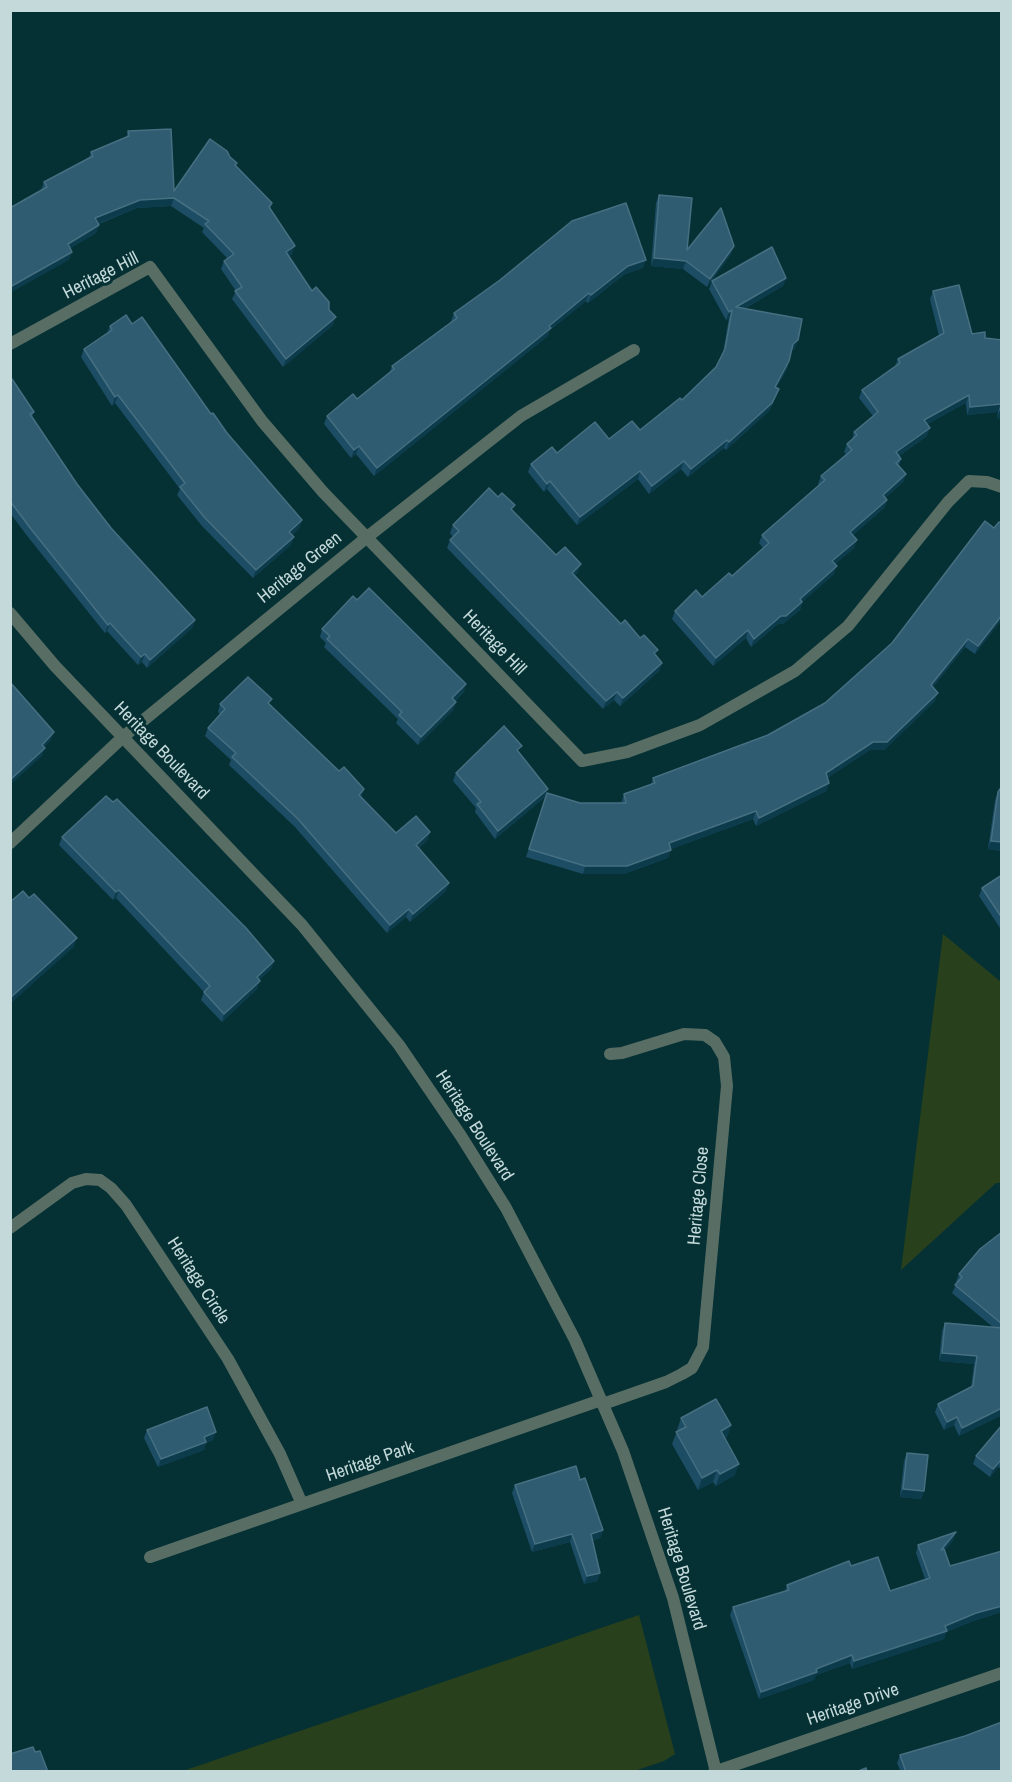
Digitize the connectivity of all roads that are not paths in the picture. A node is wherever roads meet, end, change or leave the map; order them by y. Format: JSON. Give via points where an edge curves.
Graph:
{"nodes":[{"id":1,"x":10,"y":344,"type":"edge"},
{"id":2,"x":634,"y":350,"type":"dead end"},
{"id":3,"x":1002,"y":487,"type":"edge"},
{"id":4,"x":366,"y":538,"type":"junction"},
{"id":5,"x":10,"y":613,"type":"edge"},
{"id":6,"x":123,"y":737,"type":"junction"},
{"id":7,"x":10,"y":843,"type":"edge"},
{"id":8,"x":610,"y":1054,"type":"dead end"},
{"id":9,"x":10,"y":1228,"type":"edge"},
{"id":10,"x":602,"y":1402,"type":"junction"},
{"id":11,"x":302,"y":1504,"type":"junction"},
{"id":12,"x":150,"y":1557,"type":"dead end"},
{"id":13,"x":1002,"y":1673,"type":"edge"},
{"id":14,"x":715,"y":1771,"type":"edge"}],
"edges":[{"from":1,"to":4,"type":"street","name":"Heritage Hill","via":[[150,267],[262,421]]},
{"from":2,"to":4,"type":"street","name":"Heritage Green","via":[[521,416]]},
{"from":3,"to":4,"type":"street","name":"Heritage Hill","via":[[969,481],[848,626],[795,671],[700,725],[627,752],[582,761]]},
{"from":4,"to":6,"type":"street","name":"Heritage Green"},
{"from":5,"to":6,"type":"street","name":"Heritage Boulevard"},
{"from":6,"to":7,"type":"street","name":"Heritage Green"},
{"from":6,"to":10,"type":"street","name":"Heritage Boulevard","via":[[302,925],[399,1045],[506,1208]]},
{"from":8,"to":10,"type":"street","name":"Heritage Close","via":[[684,1034],[705,1035],[724,1057],[727,1086],[703,1347],[692,1368],[682,1374]]},
{"from":9,"to":11,"type":"street","name":"Heritage Circle","via":[[72,1183],[100,1180],[111,1188],[228,1359],[280,1454]]},
{"from":10,"to":11,"type":"street","name":"Heritage Park"},
{"from":10,"to":14,"type":"street","name":"Heritage Boulevard","via":[[645,1511],[673,1598]]},
{"from":11,"to":12,"type":"street","name":"Heritage Park"},
{"from":13,"to":14,"type":"street","name":"Heritage Drive"}]}
